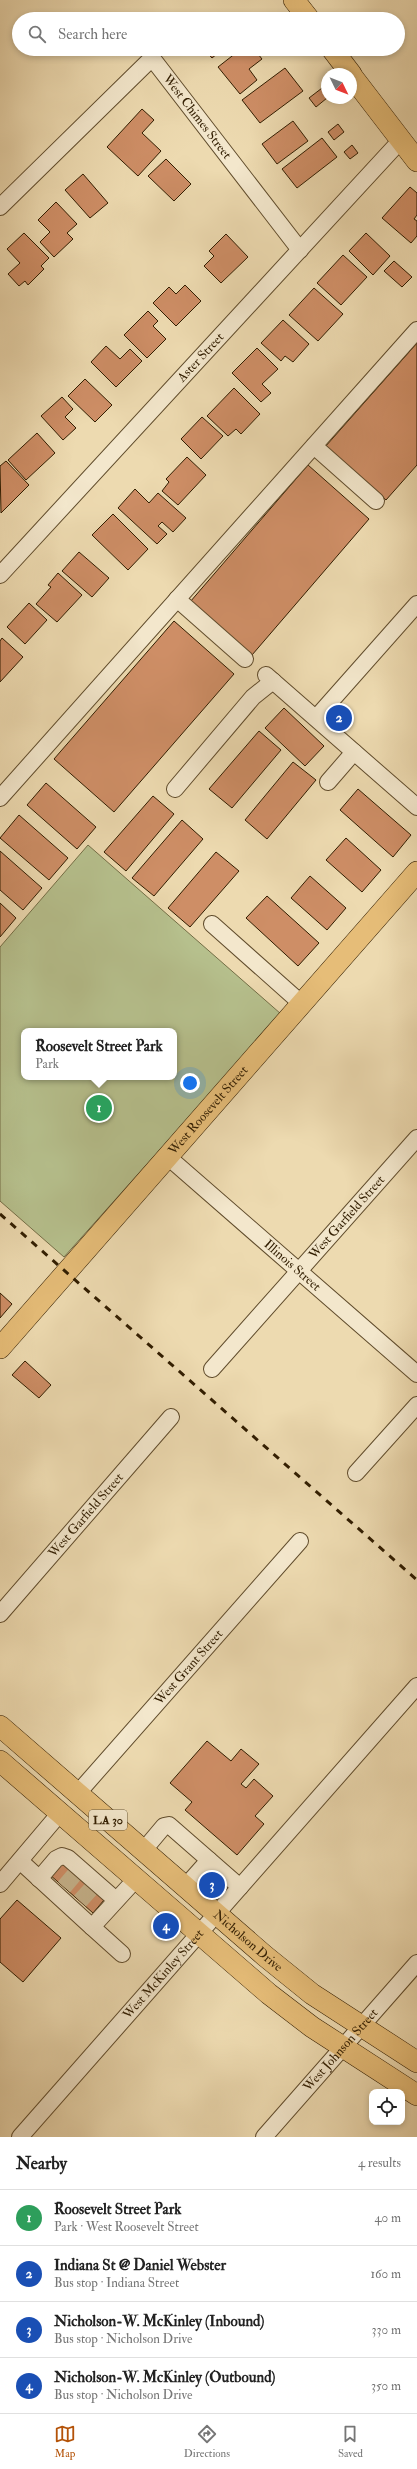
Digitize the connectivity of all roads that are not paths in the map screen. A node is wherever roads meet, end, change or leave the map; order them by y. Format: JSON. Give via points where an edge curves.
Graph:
{"nodes":[{"id":1,"x":294,"y":0,"type":"edge"},
{"id":2,"x":303,"y":12,"type":"edge"},
{"id":3,"x":337,"y":56,"type":"edge"},
{"id":4,"x":346,"y":68,"type":"edge"},
{"id":5,"x":357,"y":82,"type":"edge"},
{"id":6,"x":401,"y":140,"type":"junction"},
{"id":7,"x":417,"y":161,"type":"edge"},
{"id":8,"x":0,"y":207,"type":"edge"},
{"id":9,"x":300,"y":250,"type":"junction"},
{"id":10,"x":417,"y":330,"type":"edge"},
{"id":11,"x":314,"y":446,"type":"junction"},
{"id":12,"x":376,"y":501,"type":"dead end"},
{"id":13,"x":0,"y":575,"type":"edge"},
{"id":14,"x":177,"y":599,"type":"junction"},
{"id":15,"x":417,"y":604,"type":"edge"},
{"id":16,"x":246,"y":659,"type":"dead end"},
{"id":17,"x":316,"y":718,"type":"junction"},
{"id":18,"x":354,"y":752,"type":"junction"},
{"id":19,"x":328,"y":782,"type":"dead end"},
{"id":20,"x":175,"y":789,"type":"dead end"},
{"id":21,"x":0,"y":798,"type":"edge"},
{"id":22,"x":417,"y":807,"type":"edge"},
{"id":23,"x":417,"y":872,"type":"edge"},
{"id":24,"x":212,"y":924,"type":"dead end"},
{"id":25,"x":302,"y":1004,"type":"junction"},
{"id":26,"x":417,"y":1138,"type":"edge"},
{"id":27,"x":168,"y":1157,"type":"junction"},
{"id":28,"x":299,"y":1271,"type":"junction"},
{"id":29,"x":0,"y":1348,"type":"edge"},
{"id":30,"x":212,"y":1369,"type":"dead end"},
{"id":31,"x":417,"y":1374,"type":"edge"},
{"id":32,"x":417,"y":1405,"type":"edge"},
{"id":33,"x":171,"y":1417,"type":"dead end"},
{"id":34,"x":356,"y":1473,"type":"dead end"},
{"id":35,"x":300,"y":1541,"type":"dead end"},
{"id":36,"x":0,"y":1614,"type":"edge"},
{"id":37,"x":417,"y":1686,"type":"edge"},
{"id":38,"x":0,"y":1726,"type":"edge"},
{"id":39,"x":0,"y":1761,"type":"edge"},
{"id":40,"x":78,"y":1794,"type":"junction"},
{"id":41,"x":60,"y":1813,"type":"junction"},
{"id":42,"x":143,"y":1851,"type":"junction"},
{"id":43,"x":209,"y":1860,"type":"junction"},
{"id":44,"x":20,"y":1861,"type":"junction"},
{"id":45,"x":39,"y":1879,"type":"junction"},
{"id":46,"x":135,"y":1880,"type":"junction"},
{"id":47,"x":0,"y":1884,"type":"edge"},
{"id":48,"x":240,"y":1887,"type":"junction"},
{"id":49,"x":185,"y":1888,"type":"junction"},
{"id":50,"x":116,"y":1900,"type":"junction"},
{"id":51,"x":216,"y":1914,"type":"junction"},
{"id":52,"x":92,"y":1927,"type":"junction"},
{"id":53,"x":198,"y":1935,"type":"junction"},
{"id":54,"x":122,"y":1954,"type":"dead end"},
{"id":55,"x":417,"y":1963,"type":"edge"},
{"id":56,"x":359,"y":2026,"type":"junction"},
{"id":57,"x":342,"y":2046,"type":"junction"},
{"id":58,"x":417,"y":2062,"type":"edge"},
{"id":59,"x":417,"y":2095,"type":"edge"},
{"id":60,"x":20,"y":2137,"type":"edge"},
{"id":61,"x":264,"y":2137,"type":"edge"}],
"edges":[{"from":1,"to":2,"type":"main road"},
{"from":3,"to":4,"type":"main road"},
{"from":5,"to":6,"type":"main road"},
{"from":6,"to":7,"type":"main road"},
{"from":6,"to":9,"type":"street","name":"Aster Street"},
{"from":8,"to":9,"type":"street","name":"West Chimes Street","via":[[152,58]]},
{"from":9,"to":13,"type":"street","name":"Aster Street"},
{"from":10,"to":11,"type":"street"},
{"from":11,"to":12,"type":"street"},
{"from":11,"to":14,"type":"street"},
{"from":14,"to":16,"type":"street"},
{"from":14,"to":21,"type":"street"},
{"from":15,"to":17,"type":"street"},
{"from":17,"to":18,"type":"street"},
{"from":17,"to":20,"type":"street","via":[[270,678]]},
{"from":18,"to":19,"type":"street"},
{"from":18,"to":22,"type":"street"},
{"from":23,"to":25,"type":"main road","name":"West Roosevelt Street"},
{"from":24,"to":25,"type":"street"},
{"from":25,"to":27,"type":"main road","name":"West Roosevelt Street"},
{"from":26,"to":28,"type":"street","name":"West Garfield Street"},
{"from":27,"to":28,"type":"street","name":"Illinois Street"},
{"from":27,"to":29,"type":"main road","name":"West Roosevelt Street"},
{"from":28,"to":30,"type":"street","name":"West Garfield Street"},
{"from":28,"to":31,"type":"street","name":"Illinois Street"},
{"from":32,"to":34,"type":"street"},
{"from":33,"to":36,"type":"street","name":"West Garfield Street"},
{"from":35,"to":40,"type":"street","name":"West Grant Street"},
{"from":37,"to":48,"type":"street","name":"West McKinley Street"},
{"from":38,"to":40,"type":"main road","name":"Nicholson Drive","number":"LA 30"},
{"from":39,"to":41,"type":"main road","name":"Nicholson Drive","number":"LA 30"},
{"from":40,"to":42,"type":"main road","name":"Nicholson Drive","number":"LA 30"},
{"from":41,"to":44,"type":"street"},
{"from":41,"to":46,"type":"main road","name":"Nicholson Drive","number":"LA 30"},
{"from":42,"to":43,"type":"street","via":[[164,1826],[169,1825]]},
{"from":42,"to":49,"type":"main road","name":"Nicholson Drive","number":"LA 30"},
{"from":43,"to":48,"type":"street"},
{"from":43,"to":49,"type":"street"},
{"from":44,"to":45,"type":"street"},
{"from":44,"to":47,"type":"street"},
{"from":45,"to":50,"type":"street","via":[[56,1859],[62,1856],[94,1886]]},
{"from":45,"to":52,"type":"street","via":[[60,1891],[76,1905]]},
{"from":46,"to":50,"type":"street"},
{"from":46,"to":53,"type":"main road","name":"Nicholson Drive","number":"LA 30"},
{"from":48,"to":51,"type":"street","name":"West McKinley Street"},
{"from":49,"to":51,"type":"main road","name":"Nicholson Drive","number":"LA 30"},
{"from":50,"to":52,"type":"street"},
{"from":51,"to":53,"type":"street","name":"West McKinley Street"},
{"from":51,"to":56,"type":"main road","name":"Nicholson Drive","number":"LA 30","via":[[312,1994]]},
{"from":52,"to":54,"type":"street"},
{"from":53,"to":57,"type":"main road","name":"Nicholson Drive","number":"LA 30","via":[[312,2028]]},
{"from":53,"to":60,"type":"street","name":"West McKinley Street"},
{"from":55,"to":56,"type":"street","name":"West Johnson Street"},
{"from":56,"to":57,"type":"street","name":"West Johnson Street"},
{"from":56,"to":58,"type":"main road","name":"Nicholson Drive","number":"LA 30"},
{"from":57,"to":59,"type":"main road","name":"Nicholson Drive","number":"LA 30"},
{"from":57,"to":61,"type":"street","name":"West Johnson Street"}]}
